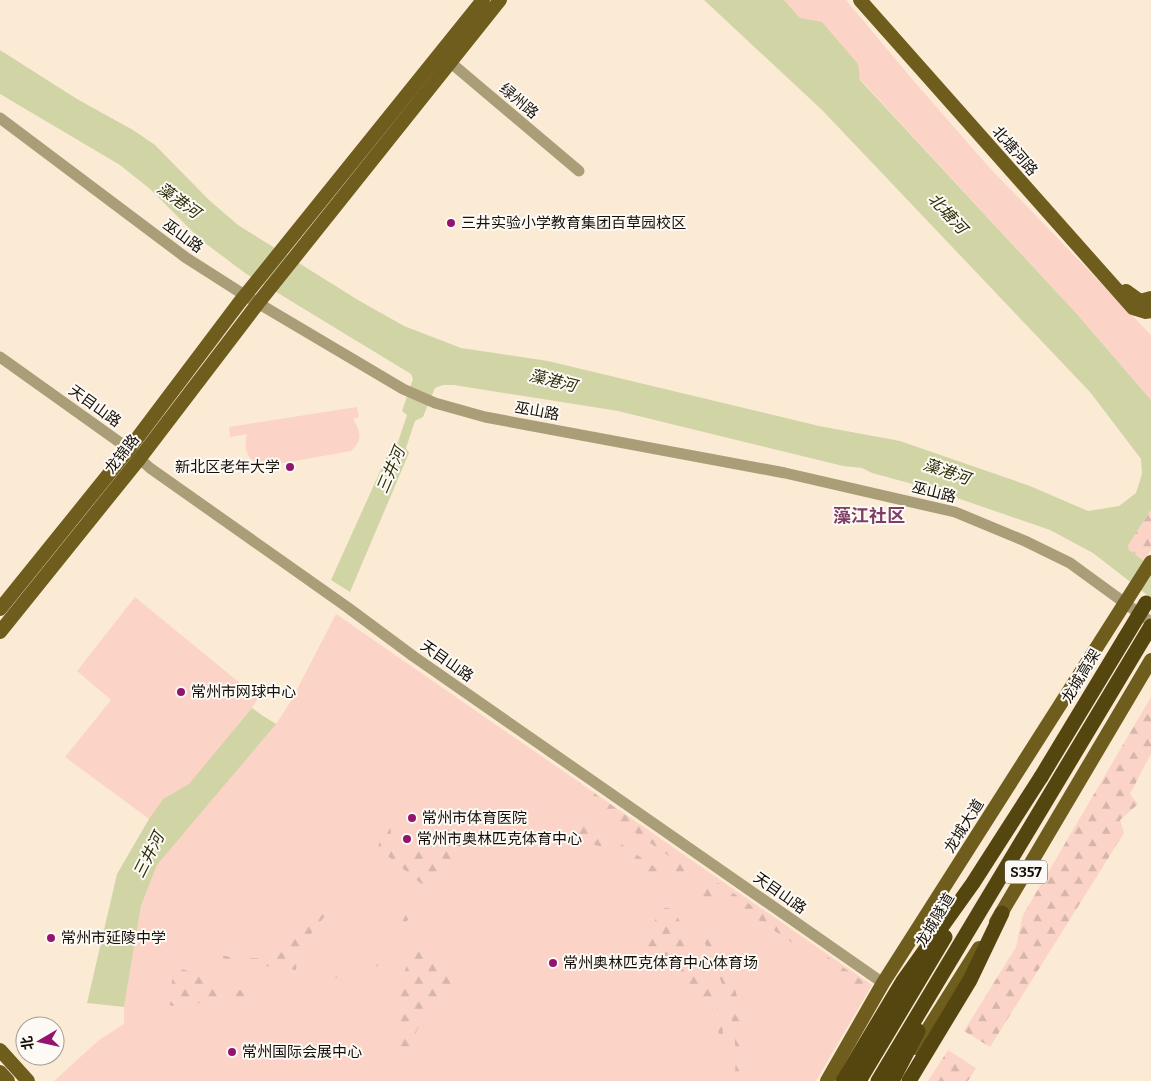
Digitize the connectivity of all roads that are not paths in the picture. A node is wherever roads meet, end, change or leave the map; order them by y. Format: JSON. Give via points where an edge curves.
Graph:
{"nodes":[{"id":1,"x":483,"y":0,"type":"edge"},
{"id":2,"x":500,"y":0,"type":"edge"},
{"id":3,"x":860,"y":0,"type":"edge"},
{"id":4,"x":872,"y":0,"type":"edge"},
{"id":5,"x":446,"y":59,"type":"junction"},
{"id":6,"x":0,"y":118,"type":"edge"},
{"id":7,"x":578,"y":171,"type":"dead end"},
{"id":8,"x":290,"y":252,"type":"junction"},
{"id":9,"x":250,"y":290,"type":"junction"},
{"id":10,"x":263,"y":297,"type":"junction"},
{"id":11,"x":1151,"y":298,"type":"edge"},
{"id":12,"x":1151,"y":311,"type":"edge"},
{"id":13,"x":0,"y":357,"type":"edge"},
{"id":14,"x":128,"y":448,"type":"junction"},
{"id":15,"x":140,"y":458,"type":"junction"},
{"id":16,"x":1151,"y":562,"type":"edge"},
{"id":17,"x":1151,"y":594,"type":"edge"},
{"id":18,"x":1129,"y":597,"type":"junction"},
{"id":19,"x":0,"y":609,"type":"edge"},
{"id":20,"x":1151,"y":622,"type":"edge"},
{"id":21,"x":1151,"y":626,"type":"edge"},
{"id":22,"x":0,"y":632,"type":"edge"},
{"id":23,"x":1151,"y":660,"type":"edge"},
{"id":24,"x":1041,"y":777,"type":"junction"},
{"id":25,"x":1055,"y":785,"type":"junction"},
{"id":26,"x":1002,"y":913,"type":"junction"},
{"id":27,"x":883,"y":983,"type":"junction"},
{"id":28,"x":0,"y":1050,"type":"edge"},
{"id":29,"x":0,"y":1072,"type":"edge"},
{"id":30,"x":8,"y":1081,"type":"edge"},
{"id":31,"x":28,"y":1081,"type":"edge"},
{"id":32,"x":827,"y":1081,"type":"edge"},
{"id":33,"x":843,"y":1081,"type":"edge"},
{"id":34,"x":859,"y":1081,"type":"edge"},
{"id":35,"x":878,"y":1081,"type":"edge"},
{"id":36,"x":894,"y":1081,"type":"edge"},
{"id":37,"x":909,"y":1081,"type":"edge"}],
"edges":[{"from":1,"to":5,"type":"main road"},
{"from":2,"to":5,"type":"main road"},
{"from":3,"to":12,"type":"main road","name":"北塘河路","via":[[1133,308]]},
{"from":4,"to":11,"type":"main road","name":"北塘河路","via":[[1119,284],[1140,301]]},
{"from":5,"to":7,"type":"street","name":"绿州路"},
{"from":5,"to":8,"type":"main road"},
{"from":6,"to":9,"type":"street","name":"巫山路","via":[[185,258]]},
{"from":8,"to":9,"type":"main road","name":"龙锦路"},
{"from":8,"to":10,"type":"main road","name":"龙锦路"},
{"from":9,"to":10,"type":"street","name":"巫山路"},
{"from":9,"to":14,"type":"main road","name":"龙锦路"},
{"from":10,"to":15,"type":"main road","name":"龙锦路"},
{"from":10,"to":18,"type":"street","name":"巫山路","via":[[404,389],[436,403],[485,417],[776,471],[955,512],[1025,541]]},
{"from":13,"to":14,"type":"street","name":"天目山路"},
{"from":14,"to":15,"type":"street","name":"天目山路"},
{"from":14,"to":19,"type":"main road","name":"龙锦路"},
{"from":15,"to":22,"type":"main road","name":"龙锦路"},
{"from":15,"to":27,"type":"street","name":"天目山路","via":[[420,661]]},
{"from":16,"to":18,"type":"main road","name":"龙城大道"},
{"from":17,"to":24,"type":"highway","name":"龙城高架","bridge":true},
{"from":18,"to":20,"type":"street","name":"巫山路"},
{"from":18,"to":27,"type":"main road","name":"龙城大道"},
{"from":21,"to":25,"type":"highway"},
{"from":23,"to":26,"type":"main road","number":"S357"},
{"from":24,"to":33,"type":"highway","via":[[973,883],[903,981]]},
{"from":24,"to":34,"type":"highway","name":"龙城隧道"},
{"from":25,"to":35,"type":"highway"},
{"from":25,"to":36,"type":"highway","via":[[1025,854],[919,1029]]},
{"from":26,"to":36,"type":"main road","number":"S357"},
{"from":26,"to":37,"type":"highway","via":[[970,980]]},
{"from":27,"to":32,"type":"main road","name":"龙城大道"},
{"from":28,"to":31,"type":"main road"},
{"from":29,"to":30,"type":"main road"}]}
